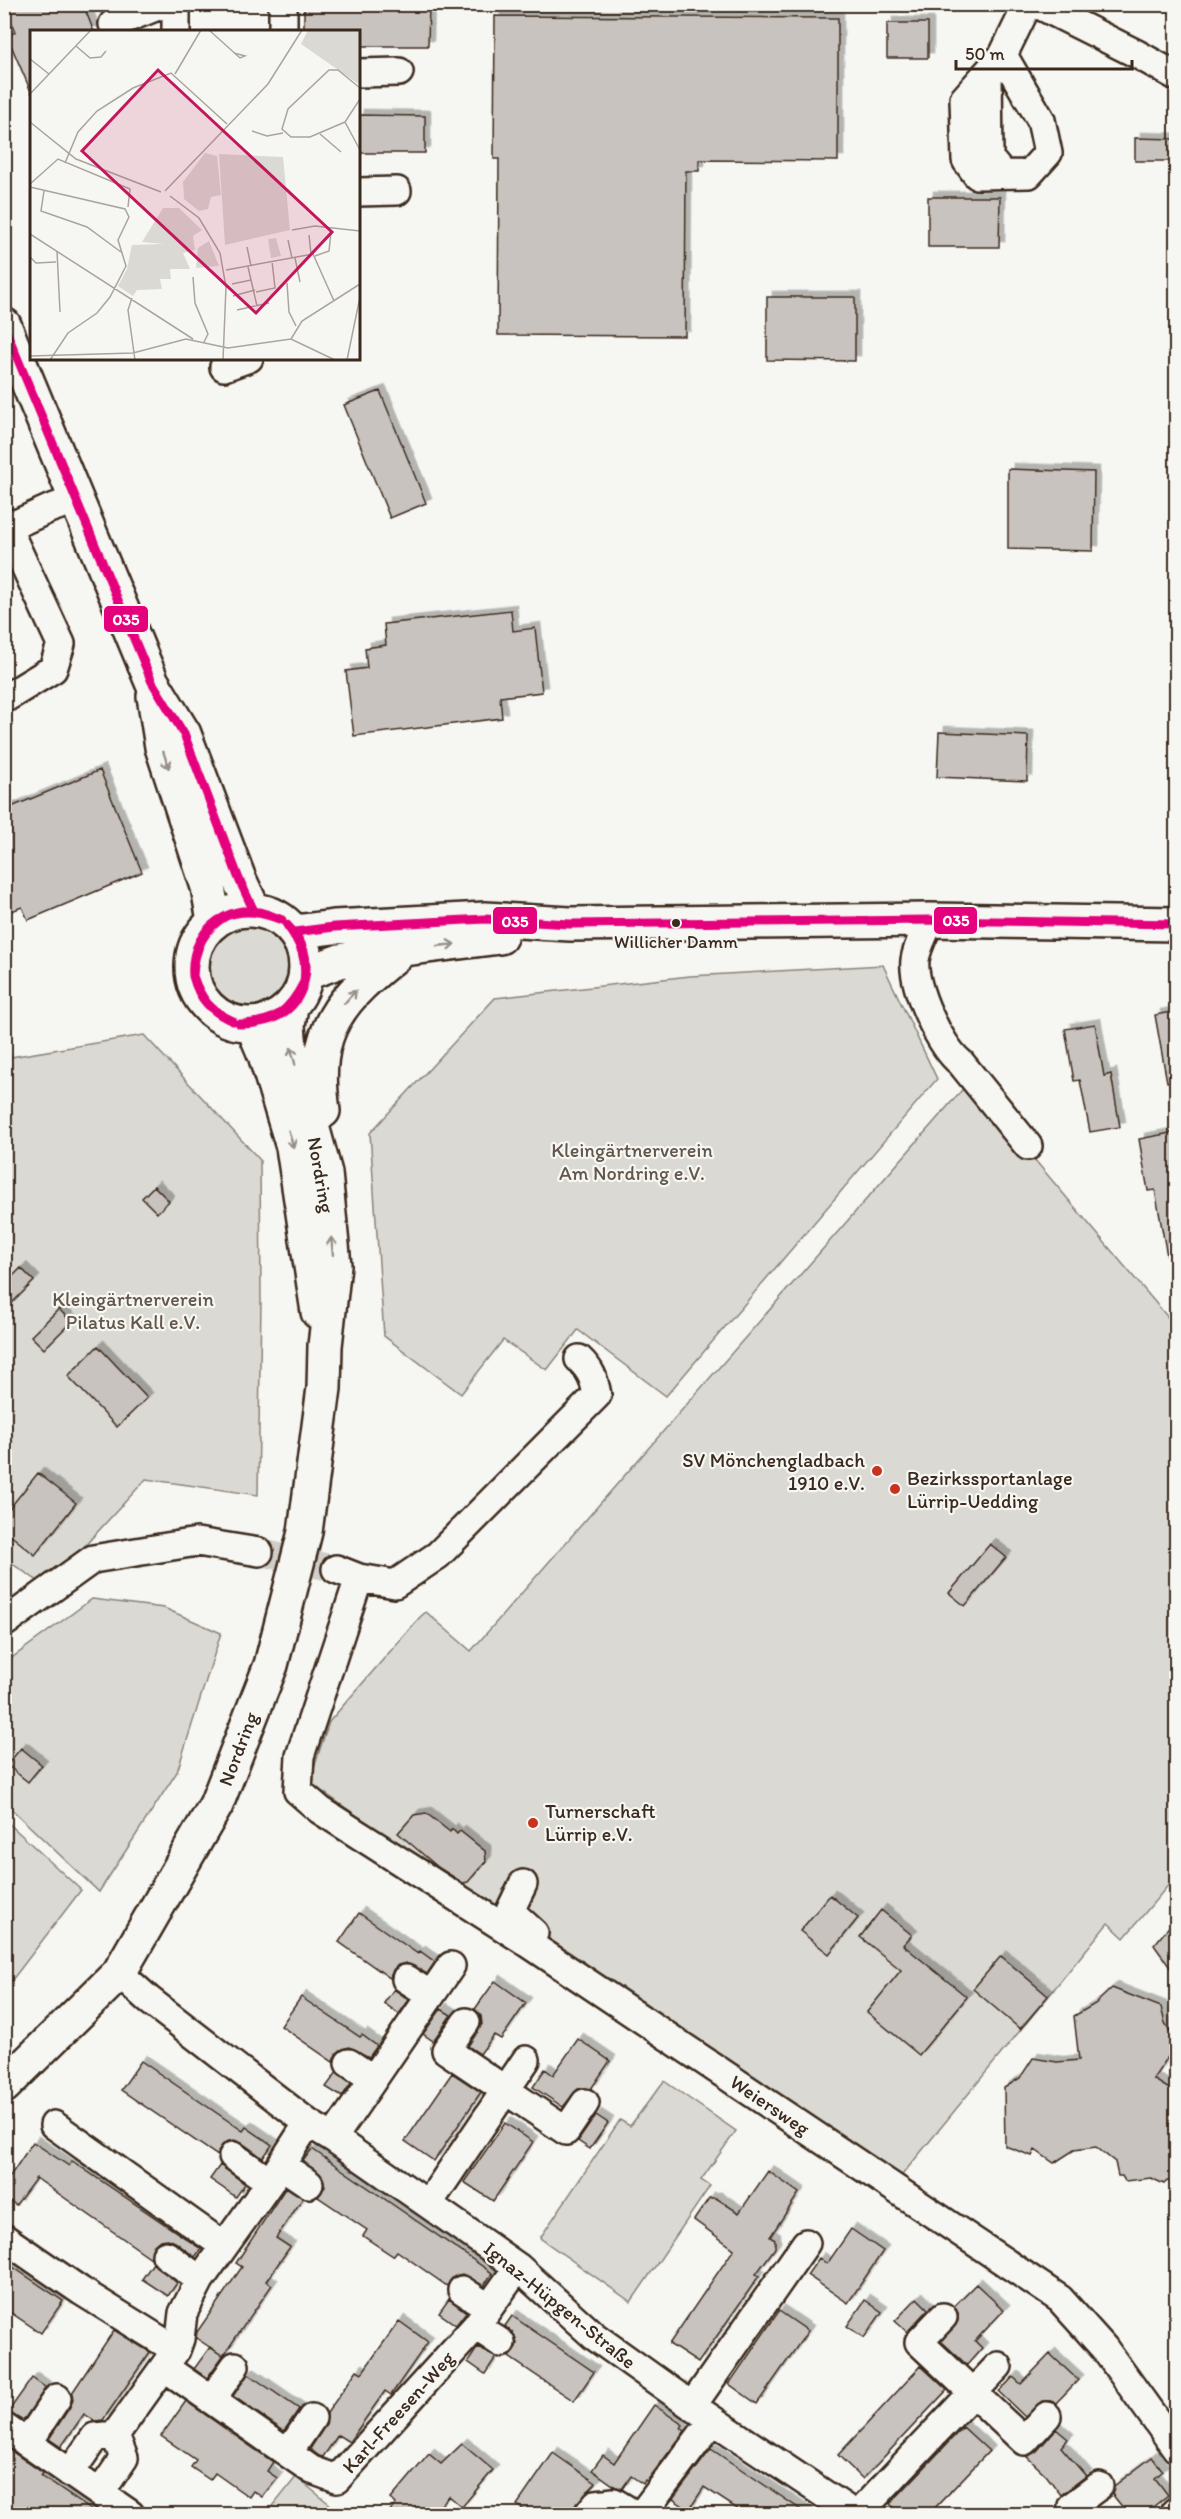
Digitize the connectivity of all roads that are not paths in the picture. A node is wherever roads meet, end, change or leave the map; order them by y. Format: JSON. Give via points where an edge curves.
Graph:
{"nodes":[{"id":1,"x":163,"y":4,"type":"edge"},
{"id":2,"x":176,"y":4,"type":"edge"},
{"id":3,"x":283,"y":4,"type":"edge"},
{"id":4,"x":1028,"y":4,"type":"edge"},
{"id":5,"x":1037,"y":4,"type":"edge"},
{"id":6,"x":113,"y":24,"type":"dead end"},
{"id":7,"x":176,"y":30,"type":"edge"},
{"id":8,"x":283,"y":30,"type":"edge"},
{"id":9,"x":995,"y":63,"type":"junction"},
{"id":10,"x":399,"y":72,"type":"dead end"},
{"id":11,"x":360,"y":73,"type":"edge"},
{"id":12,"x":1176,"y":76,"type":"edge"},
{"id":13,"x":397,"y":191,"type":"dead end"},
{"id":14,"x":360,"y":192,"type":"edge"},
{"id":15,"x":4,"y":325,"type":"edge"},
{"id":16,"x":243,"y":360,"type":"edge"},
{"id":17,"x":224,"y":367,"type":"dead end"},
{"id":18,"x":75,"y":500,"type":"junction"},
{"id":19,"x":6,"y":524,"type":"edge"},
{"id":20,"x":152,"y":682,"type":"junction"},
{"id":21,"x":4,"y":699,"type":"edge"},
{"id":22,"x":253,"y":909,"type":"junction"},
{"id":23,"x":214,"y":921,"type":"junction"},
{"id":24,"x":930,"y":921,"type":"junction"},
{"id":25,"x":570,"y":924,"type":"junction"},
{"id":26,"x":1176,"y":924,"type":"edge"},
{"id":27,"x":296,"y":932,"type":"junction"},
{"id":28,"x":404,"y":949,"type":"junction"},
{"id":29,"x":307,"y":973,"type":"junction"},
{"id":30,"x":291,"y":1006,"type":"junction"},
{"id":31,"x":252,"y":1024,"type":"junction"},
{"id":32,"x":1028,"y":1146,"type":"dead end"},
{"id":33,"x":325,"y":1173,"type":"junction"},
{"id":34,"x":324,"y":1346,"type":"junction"},
{"id":35,"x":579,"y":1359,"type":"dead end"},
{"id":36,"x":259,"y":1552,"type":"tunnel mouth"},
{"id":37,"x":4,"y":1623,"type":"edge"},
{"id":38,"x":523,"y":1884,"type":"dead end"},
{"id":39,"x":544,"y":1954,"type":"junction"},
{"id":40,"x":451,"y":1966,"type":"dead end"},
{"id":41,"x":119,"y":1973,"type":"junction"},
{"id":42,"x":406,"y":1979,"type":"dead end"},
{"id":43,"x":431,"y":1995,"type":"junction"},
{"id":44,"x":466,"y":2022,"type":"dead end"},
{"id":45,"x":526,"y":2060,"type":"dead end"},
{"id":46,"x":349,"y":2063,"type":"dead end"},
{"id":47,"x":374,"y":2079,"type":"junction"},
{"id":48,"x":4,"y":2086,"type":"edge"},
{"id":49,"x":505,"y":2091,"type":"junction"},
{"id":50,"x":585,"y":2103,"type":"dead end"},
{"id":51,"x":308,"y":2123,"type":"junction"},
{"id":52,"x":54,"y":2125,"type":"dead end"},
{"id":53,"x":333,"y":2138,"type":"junction"},
{"id":54,"x":233,"y":2156,"type":"dead end"},
{"id":55,"x":276,"y":2174,"type":"junction"},
{"id":56,"x":309,"y":2184,"type":"dead end"},
{"id":57,"x":429,"y":2203,"type":"junction"},
{"id":58,"x":4,"y":2238,"type":"edge"},
{"id":59,"x":806,"y":2242,"type":"dead end"},
{"id":60,"x":224,"y":2246,"type":"junction"},
{"id":61,"x":166,"y":2255,"type":"dead end"},
{"id":62,"x":518,"y":2267,"type":"junction"},
{"id":63,"x":200,"y":2280,"type":"junction"},
{"id":64,"x":462,"y":2290,"type":"dead end"},
{"id":65,"x":483,"y":2317,"type":"junction"},
{"id":66,"x":943,"y":2317,"type":"dead end"},
{"id":67,"x":501,"y":2343,"type":"dead end"},
{"id":68,"x":170,"y":2359,"type":"junction"},
{"id":69,"x":235,"y":2366,"type":"dead end"},
{"id":70,"x":998,"y":2366,"type":"dead end"},
{"id":71,"x":972,"y":2393,"type":"junction"},
{"id":72,"x":57,"y":2398,"type":"dead end"},
{"id":73,"x":211,"y":2400,"type":"junction"},
{"id":74,"x":703,"y":2413,"type":"junction"},
{"id":75,"x":1047,"y":2416,"type":"dead end"},
{"id":76,"x":312,"y":2418,"type":"dead end"},
{"id":77,"x":4,"y":2427,"type":"edge"},
{"id":78,"x":116,"y":2435,"type":"junction"},
{"id":79,"x":27,"y":2443,"type":"junction"},
{"id":80,"x":1176,"y":2448,"type":"edge"},
{"id":81,"x":288,"y":2453,"type":"junction"},
{"id":82,"x":70,"y":2473,"type":"junction"},
{"id":83,"x":1099,"y":2486,"type":"dead end"},
{"id":84,"x":100,"y":2493,"type":"junction"},
{"id":85,"x":1176,"y":2511,"type":"edge"},
{"id":86,"x":130,"y":2514,"type":"edge"},
{"id":87,"x":588,"y":2514,"type":"edge"},
{"id":88,"x":634,"y":2514,"type":"edge"},
{"id":89,"x":642,"y":2514,"type":"edge"},
{"id":90,"x":856,"y":2514,"type":"edge"},
{"id":91,"x":1079,"y":2514,"type":"edge"},
{"id":92,"x":1173,"y":2514,"type":"edge"}],
"edges":[{"from":1,"to":6,"type":"street"},
{"from":2,"to":7,"type":"street"},
{"from":3,"to":8,"type":"street"},
{"from":4,"to":9,"type":"street"},
{"from":5,"to":12,"type":"street"},
{"from":9,"to":9,"type":"street","via":[[1041,120],[1048,153],[1029,174],[977,175],[966,160],[964,99]]},
{"from":10,"to":11,"type":"street"},
{"from":13,"to":14,"type":"street"},
{"from":15,"to":18,"type":"main road"},
{"from":16,"to":17,"type":"street"},
{"from":18,"to":19,"type":"street"},
{"from":18,"to":20,"type":"main road"},
{"from":19,"to":21,"type":"street","via":[[61,644],[53,669]]},
{"from":20,"to":22,"type":"main road","via":[[184,734]]},
{"from":20,"to":23,"type":"main road","one_way":true,"via":[[162,747],[208,886]]},
{"from":22,"to":23,"type":"main road","via":[[226,914]]},
{"from":22,"to":27,"type":"main road","via":[[284,921]]},
{"from":23,"to":31,"type":"main road","via":[[201,935],[194,951],[196,987],[204,1003],[218,1015]]},
{"from":24,"to":25,"type":"main road"},
{"from":24,"to":26,"type":"main road"},
{"from":24,"to":32,"type":"street","via":[[915,960],[919,994],[951,1056],[961,1063]]},
{"from":25,"to":27,"type":"main road","via":[[485,919]]},
{"from":28,"to":25,"type":"main road","one_way":true,"via":[[489,940]]},
{"from":27,"to":29,"type":"main road"},
{"from":28,"to":29,"type":"main road","via":[[340,961]]},
{"from":33,"to":28,"type":"main road","one_way":true,"via":[[319,1071],[327,1034],[346,1000]]},
{"from":29,"to":30,"type":"main road","via":[[302,991]]},
{"from":30,"to":31,"type":"main road","via":[[267,1022]]},
{"from":33,"to":30,"type":"main road","name":"Nordring","one_way":true,"via":[[290,1047]]},
{"from":31,"to":34,"type":"main road","name":"Nordring","one_way":true,"via":[[293,1147]]},
{"from":34,"to":33,"type":"main road","name":"Nordring","one_way":true,"via":[[334,1265]]},
{"from":34,"to":41,"type":"main road","name":"Nordring","via":[[324,1388],[306,1532],[271,1665],[216,1805]]},
{"from":35,"to":39,"type":"street","name":"Weiersweg","via":[[594,1377],[597,1395],[438,1555],[395,1584],[347,1574],[300,1756],[298,1791],[320,1810]]},
{"from":36,"to":37,"type":"street","via":[[197,1542],[93,1559]]},
{"from":38,"to":39,"type":"street","via":[[510,1911],[545,1943]]},
{"from":39,"to":80,"type":"street","name":"Weiersweg","via":[[1060,2299],[1104,2348]]},
{"from":40,"to":43,"type":"street"},
{"from":41,"to":48,"type":"main road","name":"Nordring"},
{"from":41,"to":51,"type":"street","name":"Ignaz-Hüpgen-Straße"},
{"from":42,"to":43,"type":"street"},
{"from":43,"to":47,"type":"street"},
{"from":44,"to":49,"type":"street","via":[[446,2050]]},
{"from":45,"to":49,"type":"street"},
{"from":46,"to":47,"type":"street"},
{"from":47,"to":53,"type":"street"},
{"from":49,"to":50,"type":"street","via":[[566,2131]]},
{"from":49,"to":57,"type":"street"},
{"from":51,"to":53,"type":"street","name":"Ignaz-Hüpgen-Straße"},
{"from":51,"to":55,"type":"street"},
{"from":52,"to":60,"type":"street"},
{"from":53,"to":57,"type":"street","name":"Ignaz-Hüpgen-Straße"},
{"from":54,"to":55,"type":"street"},
{"from":55,"to":56,"type":"street"},
{"from":55,"to":60,"type":"street"},
{"from":57,"to":62,"type":"street","name":"Ignaz-Hüpgen-Straße"},
{"from":58,"to":68,"type":"street","name":"Karl-Freesen-Weg"},
{"from":59,"to":74,"type":"street"},
{"from":60,"to":63,"type":"street"},
{"from":61,"to":63,"type":"street"},
{"from":62,"to":65,"type":"street","name":"Karl-Freesen-Weg"},
{"from":62,"to":74,"type":"street","name":"Ignaz-Hüpgen-Straße","via":[[594,2336]]},
{"from":63,"to":68,"type":"street","via":[[183,2313],[180,2339]]},
{"from":64,"to":65,"type":"street"},
{"from":65,"to":67,"type":"street"},
{"from":65,"to":81,"type":"street","name":"Karl-Freesen-Weg","via":[[337,2479],[312,2470]]},
{"from":66,"to":71,"type":"street","via":[[919,2342]]},
{"from":68,"to":73,"type":"street","name":"Karl-Freesen-Weg"},
{"from":68,"to":78,"type":"street"},
{"from":69,"to":73,"type":"street"},
{"from":70,"to":71,"type":"street","name":"Ignaz-Hüpgen-Straße"},
{"from":71,"to":75,"type":"street","via":[[1024,2441]]},
{"from":71,"to":90,"type":"street","name":"Ignaz-Hüpgen-Straße"},
{"from":72,"to":79,"type":"street"},
{"from":73,"to":81,"type":"street","name":"Karl-Freesen-Weg"},
{"from":74,"to":89,"type":"street"},
{"from":74,"to":90,"type":"street","name":"Ignaz-Hüpgen-Straße"},
{"from":76,"to":81,"type":"street"},
{"from":77,"to":79,"type":"street"},
{"from":78,"to":82,"type":"street","via":[[95,2437]]},
{"from":78,"to":84,"type":"street","via":[[124,2458]]},
{"from":79,"to":82,"type":"street"},
{"from":82,"to":84,"type":"street"},
{"from":83,"to":91,"type":"street","via":[[1072,2506]]},
{"from":84,"to":86,"type":"street"},
{"from":85,"to":92,"type":"street"},
{"from":87,"to":88,"type":"street","via":[[596,2504],[614,2502]]}]}
